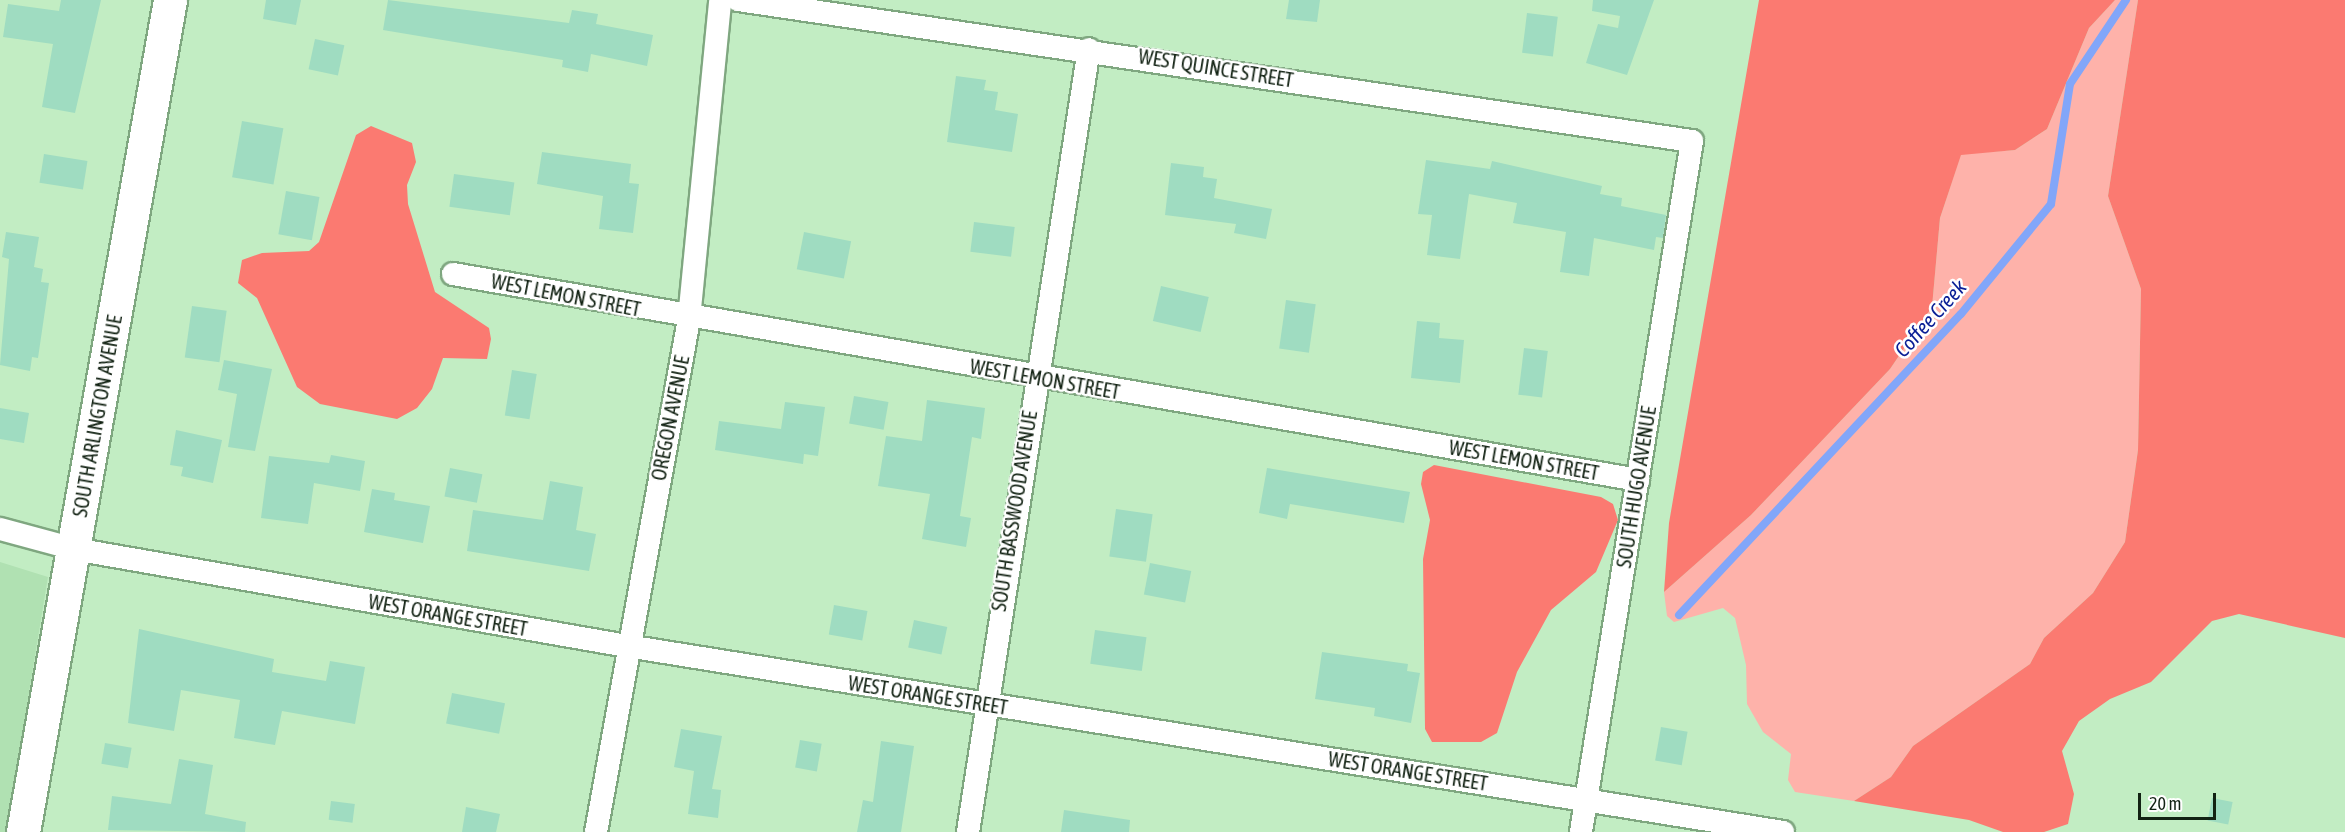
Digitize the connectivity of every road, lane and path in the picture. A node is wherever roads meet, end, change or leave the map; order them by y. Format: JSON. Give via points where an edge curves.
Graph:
{"nodes":[{"id":1,"x":170,"y":0,"type":"edge"},
{"id":2,"x":720,"y":0,"type":"edge"},
{"id":3,"x":738,"y":0,"type":"edge"},
{"id":4,"x":1089,"y":48,"type":"junction"},
{"id":5,"x":1692,"y":141,"type":"joint"},
{"id":6,"x":453,"y":274,"type":"dead end"},
{"id":7,"x":689,"y":319,"type":"junction"},
{"id":8,"x":1035,"y":377,"type":"junction"},
{"id":9,"x":1638,"y":480,"type":"junction"},
{"id":10,"x":0,"y":529,"type":"edge"},
{"id":11,"x":74,"y":549,"type":"junction"},
{"id":12,"x":627,"y":646,"type":"junction"},
{"id":13,"x":985,"y":704,"type":"junction"},
{"id":14,"x":1585,"y":799,"type":"junction"},
{"id":15,"x":23,"y":832,"type":"edge"},
{"id":16,"x":596,"y":832,"type":"edge"},
{"id":17,"x":968,"y":832,"type":"edge"},
{"id":18,"x":1581,"y":832,"type":"edge"},
{"id":19,"x":1783,"y":832,"type":"edge"}],
"edges":[{"from":1,"to":11,"type":"main road","name":"SOUTH ARLINGTON AVENUE"},
{"from":2,"to":7,"type":"street","name":"OREGON AVENUE"},
{"from":3,"to":4,"type":"street","name":"WEST QUINCE STREET"},
{"from":4,"to":5,"type":"street","name":"WEST QUINCE STREET"},
{"from":4,"to":8,"type":"street","name":"SOUTH BASSWOOD AVENUE"},
{"from":5,"to":9,"type":"street","name":"SOUTH HUGO AVENUE"},
{"from":6,"to":7,"type":"street","name":"WEST LEMON STREET"},
{"from":7,"to":8,"type":"street","name":"WEST LEMON STREET"},
{"from":7,"to":12,"type":"street","name":"OREGON AVENUE"},
{"from":8,"to":9,"type":"street","name":"WEST LEMON STREET"},
{"from":8,"to":13,"type":"street","name":"SOUTH BASSWOOD AVENUE"},
{"from":9,"to":14,"type":"street","name":"SOUTH HUGO AVENUE"},
{"from":10,"to":11,"type":"street","name":"WEST ORANGE STREET"},
{"from":11,"to":12,"type":"street","name":"WEST ORANGE STREET"},
{"from":11,"to":15,"type":"main road","name":"SOUTH ARLINGTON AVENUE"},
{"from":12,"to":13,"type":"street","name":"WEST ORANGE STREET"},
{"from":12,"to":16,"type":"street","name":"OREGON AVENUE"},
{"from":13,"to":14,"type":"street","name":"WEST ORANGE STREET"},
{"from":13,"to":17,"type":"street","name":"SOUTH BASSWOOD AVENUE"},
{"from":14,"to":18,"type":"street","name":"SOUTH HUGO AVENUE"},
{"from":14,"to":19,"type":"street","name":"WEST ORANGE STREET"}]}
